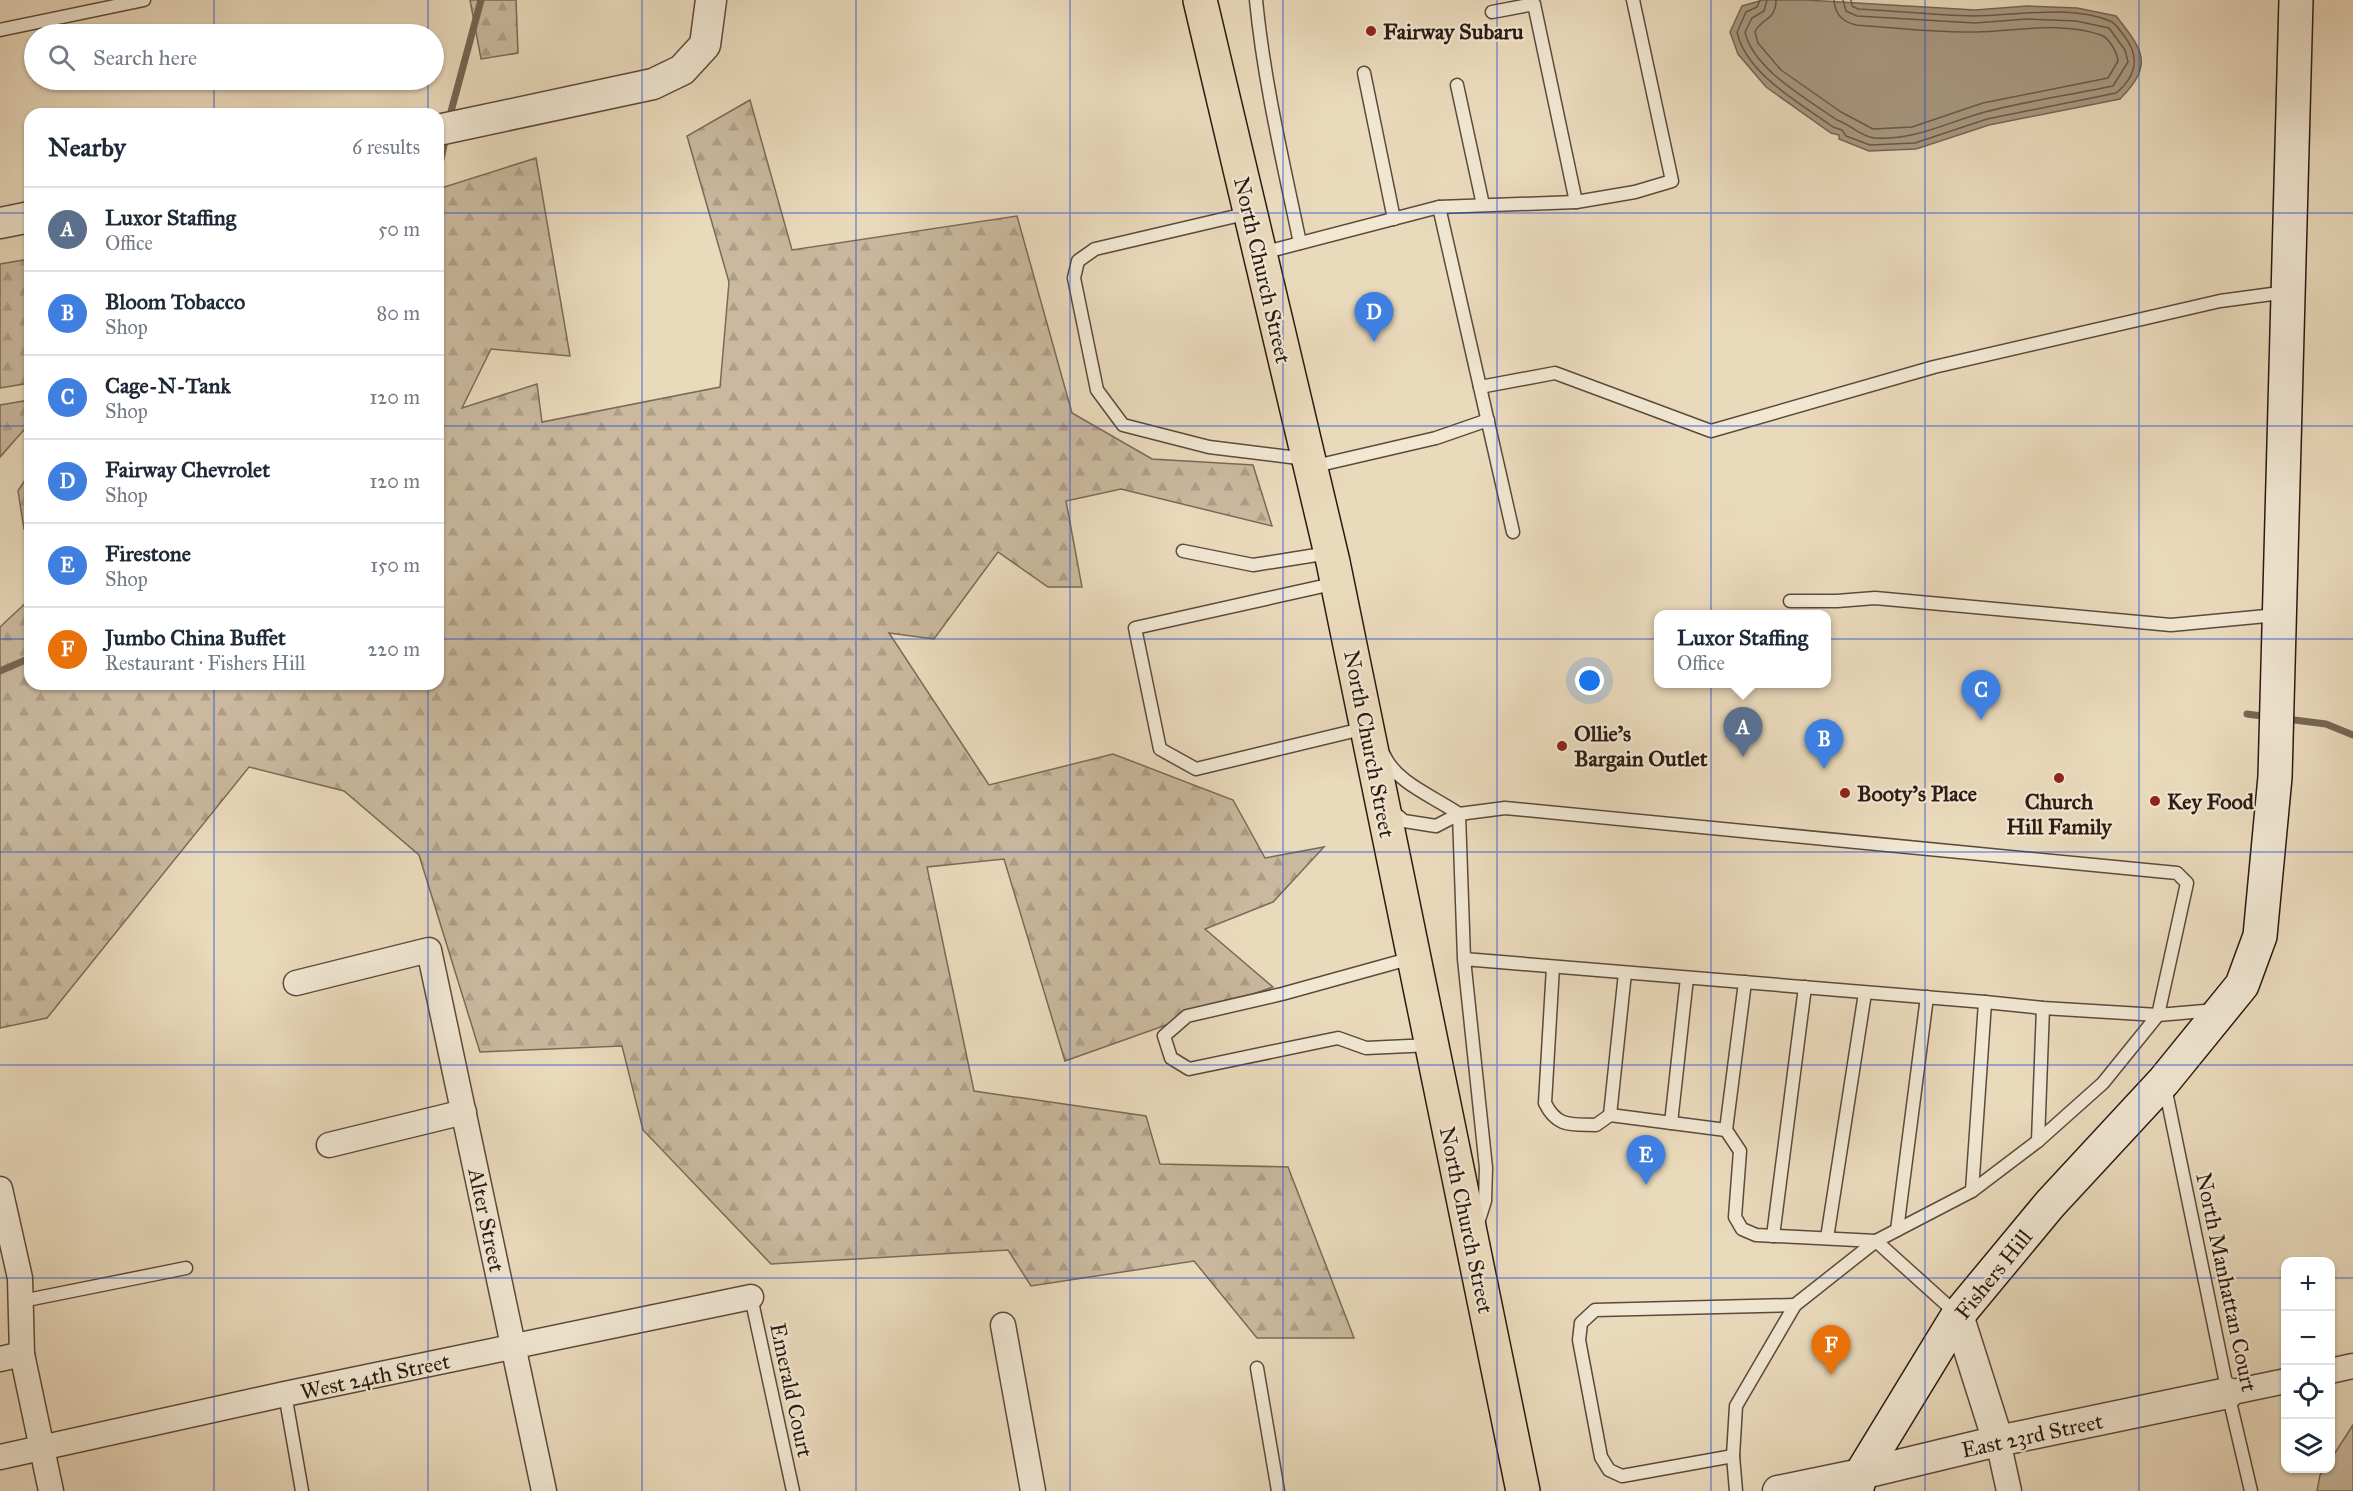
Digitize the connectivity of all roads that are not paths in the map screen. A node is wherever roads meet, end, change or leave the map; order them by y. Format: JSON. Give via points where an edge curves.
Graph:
{"nodes":[{"id":1,"x":144,"y":0,"type":"edge"},
{"id":2,"x":711,"y":0,"type":"edge"},
{"id":3,"x":1200,"y":0,"type":"edge"},
{"id":4,"x":1256,"y":0,"type":"edge"},
{"id":5,"x":1633,"y":0,"type":"edge"},
{"id":6,"x":2296,"y":0,"type":"edge"},
{"id":7,"x":1492,"y":12,"type":"dead end"},
{"id":8,"x":29,"y":24,"type":"edge"},
{"id":9,"x":24,"y":25,"type":"edge"},
{"id":10,"x":0,"y":30,"type":"edge"},
{"id":11,"x":1364,"y":73,"type":"dead end"},
{"id":12,"x":1457,"y":85,"type":"dead end"},
{"id":13,"x":444,"y":129,"type":"edge"},
{"id":14,"x":1576,"y":202,"type":"junction"},
{"id":15,"x":1483,"y":206,"type":"junction"},
{"id":16,"x":1439,"y":207,"type":"junction"},
{"id":17,"x":1250,"y":213,"type":"junction"},
{"id":18,"x":24,"y":218,"type":"edge"},
{"id":19,"x":1394,"y":219,"type":"junction"},
{"id":20,"x":0,"y":224,"type":"edge"},
{"id":21,"x":1300,"y":243,"type":"junction"},
{"id":22,"x":1259,"y":253,"type":"junction"},
{"id":23,"x":2288,"y":292,"type":"junction"},
{"id":24,"x":1480,"y":387,"type":"junction"},
{"id":25,"x":1488,"y":420,"type":"junction"},
{"id":26,"x":1309,"y":463,"type":"junction"},
{"id":27,"x":1513,"y":531,"type":"dead end"},
{"id":28,"x":1183,"y":551,"type":"dead end"},
{"id":29,"x":1334,"y":566,"type":"junction"},
{"id":30,"x":1790,"y":601,"type":"dead end"},
{"id":31,"x":2279,"y":615,"type":"junction"},
{"id":32,"x":1365,"y":720,"type":"junction"},
{"id":33,"x":1381,"y":801,"type":"junction"},
{"id":34,"x":1459,"y":814,"type":"junction"},
{"id":35,"x":1413,"y":958,"type":"junction"},
{"id":36,"x":1464,"y":960,"type":"junction"},
{"id":37,"x":1553,"y":967,"type":"junction"},
{"id":38,"x":1625,"y":973,"type":"junction"},
{"id":39,"x":1687,"y":978,"type":"junction"},
{"id":40,"x":1745,"y":982,"type":"junction"},
{"id":41,"x":296,"y":983,"type":"dead end"},
{"id":42,"x":1805,"y":987,"type":"junction"},
{"id":43,"x":1865,"y":993,"type":"junction"},
{"id":44,"x":1927,"y":997,"type":"junction"},
{"id":45,"x":1985,"y":1002,"type":"junction"},
{"id":46,"x":2043,"y":1008,"type":"junction"},
{"id":47,"x":2223,"y":1009,"type":"junction"},
{"id":48,"x":2158,"y":1016,"type":"junction"},
{"id":49,"x":1431,"y":1044,"type":"junction"},
{"id":50,"x":2164,"y":1081,"type":"junction"},
{"id":51,"x":464,"y":1112,"type":"junction"},
{"id":52,"x":1610,"y":1115,"type":"junction"},
{"id":53,"x":1671,"y":1123,"type":"junction"},
{"id":54,"x":1726,"y":1130,"type":"junction"},
{"id":55,"x":2038,"y":1141,"type":"junction"},
{"id":56,"x":329,"y":1145,"type":"dead end"},
{"id":57,"x":0,"y":1189,"type":"edge"},
{"id":58,"x":1972,"y":1191,"type":"junction"},
{"id":59,"x":1897,"y":1230,"type":"junction"},
{"id":60,"x":1773,"y":1236,"type":"junction"},
{"id":61,"x":1827,"y":1238,"type":"junction"},
{"id":62,"x":1876,"y":1241,"type":"junction"},
{"id":63,"x":1472,"y":1244,"type":"junction"},
{"id":64,"x":186,"y":1268,"type":"dead end"},
{"id":65,"x":751,"y":1297,"type":"joint"},
{"id":66,"x":22,"y":1301,"type":"junction"},
{"id":67,"x":1795,"y":1305,"type":"junction"},
{"id":68,"x":1958,"y":1315,"type":"junction"},
{"id":69,"x":1003,"y":1324,"type":"dead end"},
{"id":70,"x":513,"y":1347,"type":"junction"},
{"id":71,"x":11,"y":1357,"type":"edge"},
{"id":72,"x":2353,"y":1366,"type":"edge"},
{"id":73,"x":1257,"y":1368,"type":"dead end"},
{"id":74,"x":2335,"y":1370,"type":"edge"},
{"id":75,"x":2281,"y":1382,"type":"edge"},
{"id":76,"x":2228,"y":1393,"type":"junction"},
{"id":77,"x":285,"y":1394,"type":"junction"},
{"id":78,"x":1998,"y":1441,"type":"junction"},
{"id":79,"x":42,"y":1449,"type":"junction"},
{"id":80,"x":1732,"y":1456,"type":"junction"},
{"id":81,"x":0,"y":1457,"type":"edge"},
{"id":82,"x":1858,"y":1483,"type":"edge"},
{"id":83,"x":51,"y":1491,"type":"edge"},
{"id":84,"x":303,"y":1491,"type":"edge"},
{"id":85,"x":544,"y":1491,"type":"edge"},
{"id":86,"x":793,"y":1491,"type":"edge"},
{"id":87,"x":1033,"y":1491,"type":"edge"},
{"id":88,"x":1278,"y":1491,"type":"edge"},
{"id":89,"x":1523,"y":1491,"type":"edge"},
{"id":90,"x":1736,"y":1491,"type":"edge"},
{"id":91,"x":1778,"y":1491,"type":"edge"},
{"id":92,"x":2009,"y":1491,"type":"edge"},
{"id":93,"x":2251,"y":1491,"type":"edge"}],
"edges":[{"from":1,"to":8,"type":"lane"},
{"from":2,"to":13,"type":"street","via":[[705,45],[682,70],[653,84]]},
{"from":3,"to":17,"type":"main road","name":"North Church Street"},
{"from":4,"to":21,"type":"lane","via":[[1268,93]]},
{"from":5,"to":14,"type":"lane","via":[[1672,181]]},
{"from":6,"to":23,"type":"main road","name":"Fishers Hill"},
{"from":7,"to":14,"type":"lane","via":[[1534,4]]},
{"from":9,"to":10,"type":"lane"},
{"from":11,"to":19,"type":"lane"},
{"from":12,"to":15,"type":"lane"},
{"from":14,"to":15,"type":"lane"},
{"from":15,"to":16,"type":"lane"},
{"from":16,"to":19,"type":"lane"},
{"from":16,"to":24,"type":"lane"},
{"from":17,"to":22,"type":"main road","name":"North Church Street"},
{"from":17,"to":26,"type":"lane","via":[[1095,249],[1078,261],[1074,278],[1097,390],[1123,425],[1209,447]]},
{"from":18,"to":20,"type":"street"},
{"from":19,"to":21,"type":"lane"},
{"from":21,"to":22,"type":"lane"},
{"from":22,"to":26,"type":"main road","name":"North Church Street"},
{"from":23,"to":24,"type":"lane","via":[[2220,301],[1934,367],[1711,431],[1555,373]]},
{"from":23,"to":31,"type":"main road","name":"Fishers Hill"},
{"from":24,"to":25,"type":"lane"},
{"from":25,"to":26,"type":"lane","via":[[1436,438]]},
{"from":25,"to":27,"type":"lane"},
{"from":26,"to":29,"type":"main road","name":"North Church Street"},
{"from":28,"to":29,"type":"lane","via":[[1253,565]]},
{"from":29,"to":32,"type":"main road","name":"North Church Street"},
{"from":29,"to":32,"type":"lane","via":[[1135,628],[1160,749],[1196,769]]},
{"from":30,"to":31,"type":"lane","via":[[1875,598],[2171,625]]},
{"from":31,"to":47,"type":"main road","name":"Fishers Hill","via":[[2275,777],[2260,936],[2242,985]]},
{"from":32,"to":33,"type":"main road","name":"North Church Street"},
{"from":32,"to":34,"type":"lane","via":[[1388,764],[1414,786]]},
{"from":33,"to":34,"type":"lane","via":[[1404,821],[1436,826]]},
{"from":33,"to":35,"type":"main road","name":"North Church Street"},
{"from":34,"to":36,"type":"lane"},
{"from":34,"to":48,"type":"lane","via":[[1506,807],[2177,873],[2187,883]]},
{"from":35,"to":49,"type":"main road","name":"North Church Street"},
{"from":35,"to":49,"type":"lane","via":[[1187,1016],[1164,1036],[1171,1058],[1189,1069],[1338,1038],[1366,1048]]},
{"from":36,"to":37,"type":"lane"},
{"from":36,"to":63,"type":"lane","via":[[1486,1168],[1485,1201]]},
{"from":37,"to":38,"type":"lane"},
{"from":37,"to":52,"type":"lane","via":[[1545,1103],[1563,1124],[1596,1125]]},
{"from":38,"to":39,"type":"lane"},
{"from":38,"to":52,"type":"lane"},
{"from":39,"to":40,"type":"lane"},
{"from":39,"to":53,"type":"lane"},
{"from":40,"to":42,"type":"lane"},
{"from":40,"to":54,"type":"lane"},
{"from":41,"to":51,"type":"street","name":"Alter Street","via":[[429,950]]},
{"from":42,"to":43,"type":"lane"},
{"from":42,"to":60,"type":"lane"},
{"from":43,"to":44,"type":"lane"},
{"from":43,"to":61,"type":"lane"},
{"from":44,"to":45,"type":"lane"},
{"from":44,"to":59,"type":"lane"},
{"from":45,"to":46,"type":"lane"},
{"from":45,"to":58,"type":"lane"},
{"from":46,"to":48,"type":"lane"},
{"from":46,"to":55,"type":"lane"},
{"from":47,"to":48,"type":"lane"},
{"from":47,"to":50,"type":"main road","name":"Fishers Hill"},
{"from":48,"to":55,"type":"lane","via":[[2103,1083]]},
{"from":49,"to":63,"type":"main road","name":"North Church Street"},
{"from":50,"to":68,"type":"main road","name":"Fishers Hill","via":[[2050,1204]]},
{"from":50,"to":76,"type":"lane","name":"North Manhattan Court"},
{"from":51,"to":56,"type":"street"},
{"from":51,"to":70,"type":"street","name":"Alter Street"},
{"from":52,"to":53,"type":"lane"},
{"from":53,"to":54,"type":"lane"},
{"from":54,"to":60,"type":"lane","via":[[1740,1151],[1735,1217],[1742,1229]]},
{"from":55,"to":58,"type":"lane"},
{"from":57,"to":66,"type":"street"},
{"from":58,"to":59,"type":"lane"},
{"from":59,"to":62,"type":"lane"},
{"from":60,"to":61,"type":"lane"},
{"from":61,"to":62,"type":"lane"},
{"from":62,"to":67,"type":"lane"},
{"from":62,"to":68,"type":"lane"},
{"from":63,"to":89,"type":"main road","name":"North Church Street"},
{"from":64,"to":66,"type":"lane"},
{"from":65,"to":70,"type":"street","name":"West 24th Street"},
{"from":65,"to":86,"type":"lane","name":"Emerald Court"},
{"from":66,"to":71,"type":"street"},
{"from":67,"to":80,"type":"lane","via":[[1736,1406]]},
{"from":67,"to":80,"type":"lane","via":[[1595,1310],[1581,1323],[1579,1340],[1599,1447],[1609,1470],[1622,1476]]},
{"from":68,"to":78,"type":"street"},
{"from":68,"to":82,"type":"main road","name":"Fishers Hill"},
{"from":69,"to":87,"type":"street"},
{"from":70,"to":77,"type":"street","name":"West 24th Street"},
{"from":70,"to":85,"type":"street","name":"Alter Street"},
{"from":71,"to":79,"type":"street"},
{"from":72,"to":74,"type":"street"},
{"from":73,"to":88,"type":"lane"},
{"from":75,"to":76,"type":"street","name":"East 23rd Street"},
{"from":76,"to":78,"type":"street","name":"East 23rd Street"},
{"from":76,"to":93,"type":"lane","name":"North Manhattan Court"},
{"from":77,"to":79,"type":"street","name":"West 24th Street"},
{"from":77,"to":84,"type":"lane"},
{"from":78,"to":82,"type":"street","name":"East 23rd Street"},
{"from":78,"to":92,"type":"street"},
{"from":79,"to":81,"type":"street","name":"West 24th Street"},
{"from":79,"to":83,"type":"street"},
{"from":80,"to":90,"type":"lane"},
{"from":82,"to":91,"type":"street","name":"East 23rd Street"}]}
